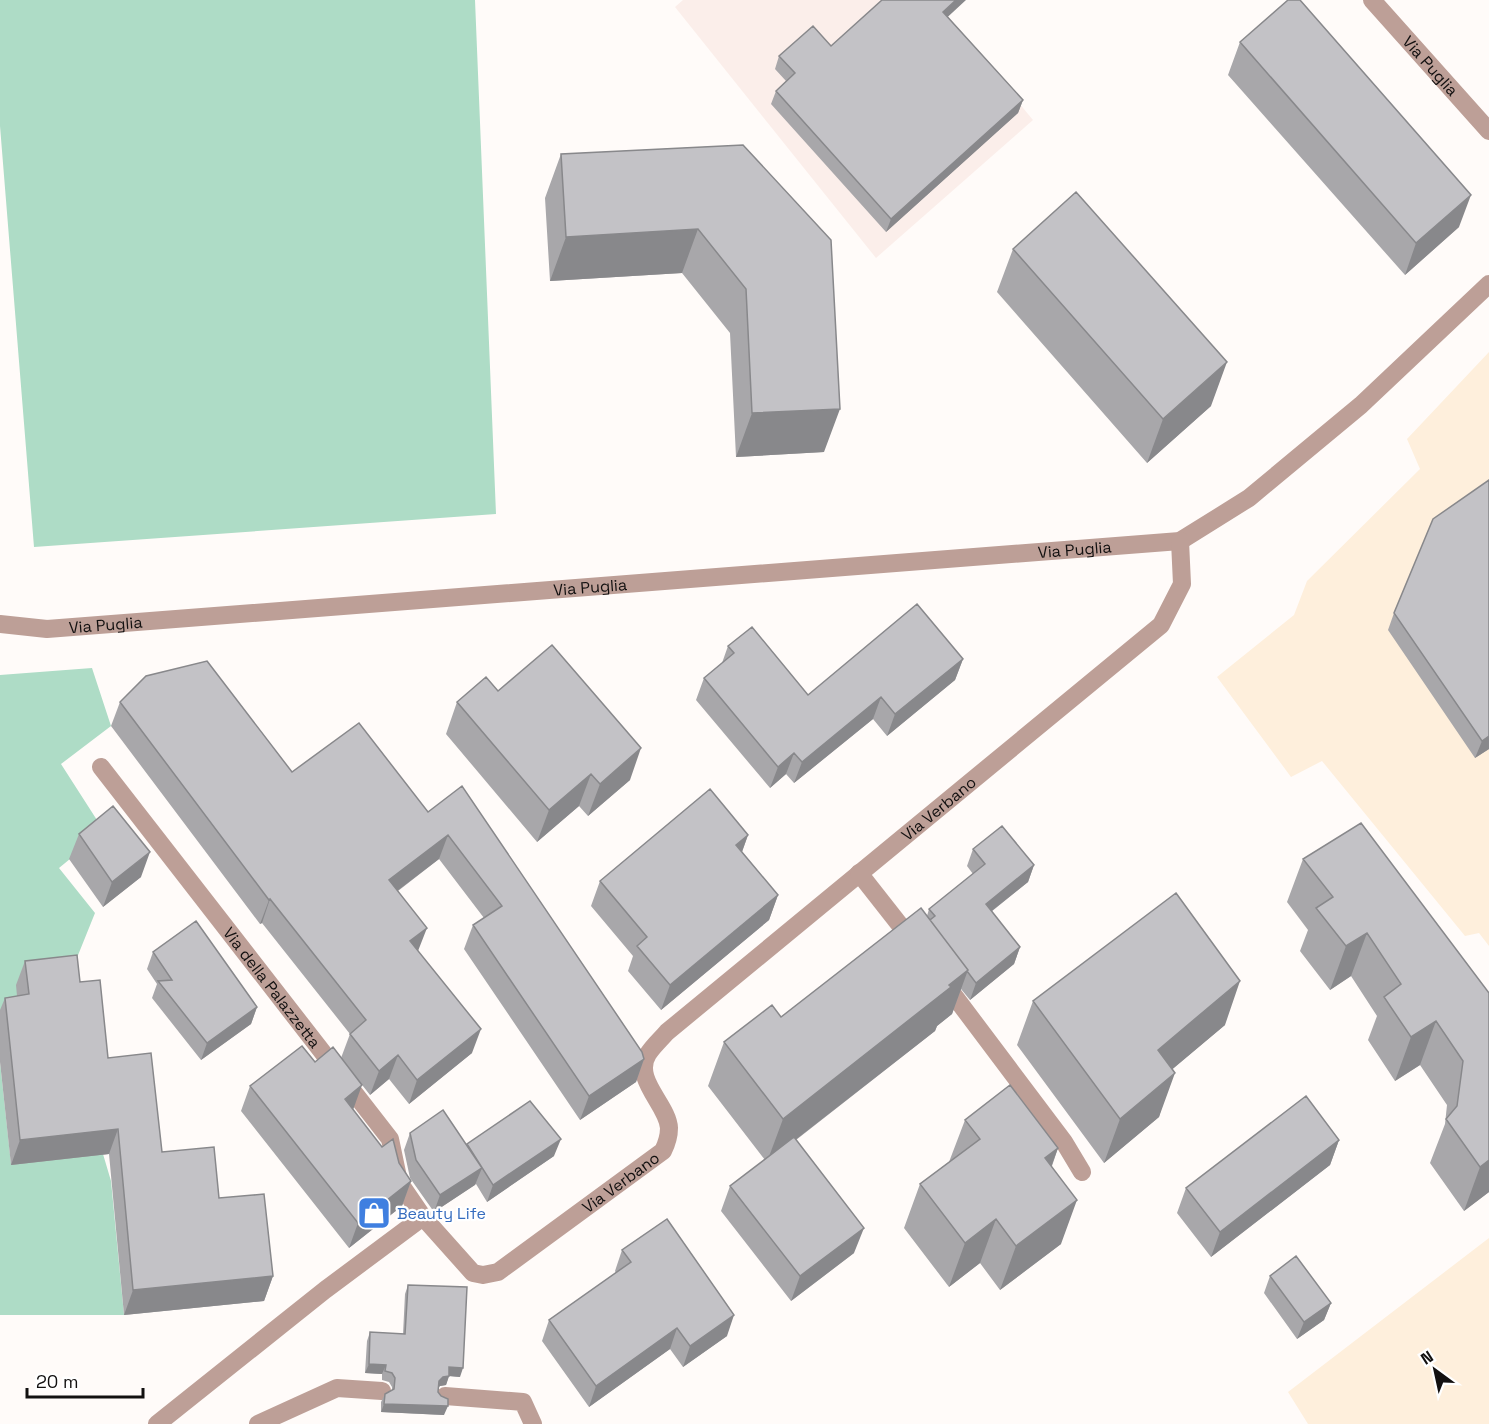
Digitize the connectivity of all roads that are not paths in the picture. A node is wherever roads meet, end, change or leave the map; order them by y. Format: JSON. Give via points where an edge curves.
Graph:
{"nodes":[{"id":1,"x":1372,"y":0,"type":"edge"},
{"id":2,"x":1489,"y":131,"type":"edge"},
{"id":3,"x":1489,"y":284,"type":"edge"},
{"id":4,"x":1180,"y":542,"type":"junction"},
{"id":5,"x":0,"y":624,"type":"edge"},
{"id":6,"x":101,"y":767,"type":"dead end"},
{"id":7,"x":859,"y":873,"type":"junction"},
{"id":8,"x":1082,"y":1172,"type":"dead end"},
{"id":9,"x":423,"y":1217,"type":"junction"},
{"id":10,"x":382,"y":1391,"type":"dead end"},
{"id":11,"x":445,"y":1396,"type":"edge"},
{"id":12,"x":157,"y":1424,"type":"edge"},
{"id":13,"x":258,"y":1424,"type":"edge"},
{"id":14,"x":533,"y":1424,"type":"edge"}],
"edges":[{"from":1,"to":2,"type":"street","name":"Via Puglia"},
{"from":3,"to":4,"type":"street","name":"Via Puglia","via":[[1352,412],[1249,498]]},
{"from":4,"to":5,"type":"street","name":"Via Puglia","via":[[47,629]]},
{"from":4,"to":7,"type":"street","name":"Via Verbano","via":[[1182,584],[1161,625]]},
{"from":6,"to":9,"type":"street","name":"Via della Palazzetta","via":[[390,1139],[399,1182]]},
{"from":7,"to":8,"type":"street","via":[[1064,1142]]},
{"from":7,"to":9,"type":"street","name":"Via Verbano","via":[[667,1032],[647,1055],[644,1071],[649,1087],[669,1125],[669,1139],[663,1151],[498,1272],[473,1272]]},
{"from":9,"to":12,"type":"street"},
{"from":10,"to":13,"type":"street","via":[[337,1388]]},
{"from":11,"to":14,"type":"street","via":[[523,1402]]}]}
